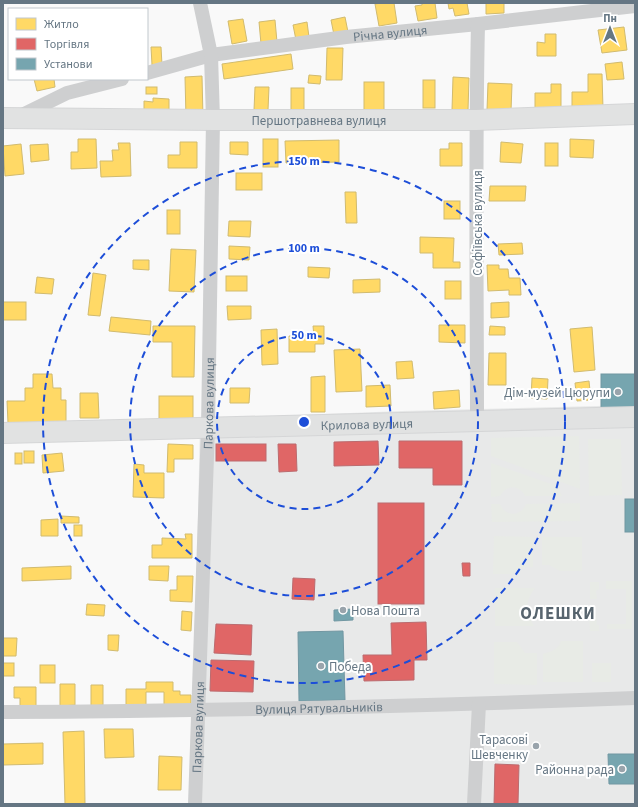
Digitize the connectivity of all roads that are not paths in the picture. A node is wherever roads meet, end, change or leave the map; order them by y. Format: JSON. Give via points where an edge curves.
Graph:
{"nodes":[{"id":1,"x":200,"y":3,"type":"edge"},
{"id":2,"x":635,"y":6,"type":"edge"},
{"id":3,"x":478,"y":24,"type":"junction"},
{"id":4,"x":211,"y":55,"type":"junction"},
{"id":5,"x":148,"y":73,"type":"edge"},
{"id":6,"x":118,"y":80,"type":"edge"},
{"id":7,"x":635,"y":114,"type":"edge"},
{"id":8,"x":9,"y":119,"type":"edge"},
{"id":9,"x":213,"y":120,"type":"junction"},
{"id":10,"x":476,"y":120,"type":"junction"},
{"id":11,"x":635,"y":417,"type":"edge"},
{"id":12,"x":477,"y":422,"type":"junction"},
{"id":13,"x":208,"y":428,"type":"junction"},
{"id":14,"x":3,"y":433,"type":"edge"},
{"id":15,"x":635,"y":698,"type":"edge"},
{"id":16,"x":479,"y":704,"type":"junction"},
{"id":17,"x":199,"y":711,"type":"junction"},
{"id":18,"x":3,"y":712,"type":"edge"},
{"id":19,"x":195,"y":804,"type":"edge"},
{"id":20,"x":474,"y":804,"type":"edge"}],
"edges":[{"from":1,"to":4,"type":"street","name":"Паркова вулиця"},
{"from":2,"to":3,"type":"street","name":"Річна вулиця"},
{"from":3,"to":4,"type":"street","name":"Річна вулиця","via":[[346,37]]},
{"from":3,"to":10,"type":"street","name":"Софіївська вулиця"},
{"from":4,"to":5,"type":"street","name":"Річна вулиця"},
{"from":4,"to":9,"type":"street","name":"Паркова вулиця"},
{"from":6,"to":8,"type":"street","via":[[67,93]]},
{"from":7,"to":10,"type":"street","name":"Першотравнева вулиця"},
{"from":8,"to":9,"type":"street","name":"Першотравнева вулиця"},
{"from":9,"to":10,"type":"street","name":"Першотравнева вулиця"},
{"from":9,"to":13,"type":"street","name":"Паркова вулиця"},
{"from":10,"to":12,"type":"street","name":"Софіївська вулиця"},
{"from":11,"to":12,"type":"street","name":"Крилова вулиця"},
{"from":12,"to":13,"type":"street","name":"Крилова вулиця"},
{"from":13,"to":14,"type":"street","name":"Крилова вулиця"},
{"from":13,"to":17,"type":"street","name":"Паркова вулиця"},
{"from":15,"to":16,"type":"street","name":"Вулиця Рятувальників"},
{"from":16,"to":17,"type":"street","name":"Вулиця Рятувальників"},
{"from":16,"to":20,"type":"street"},
{"from":17,"to":18,"type":"street","name":"Вулиця Рятувальників"},
{"from":17,"to":19,"type":"street","name":"Паркова вулиця"}]}
